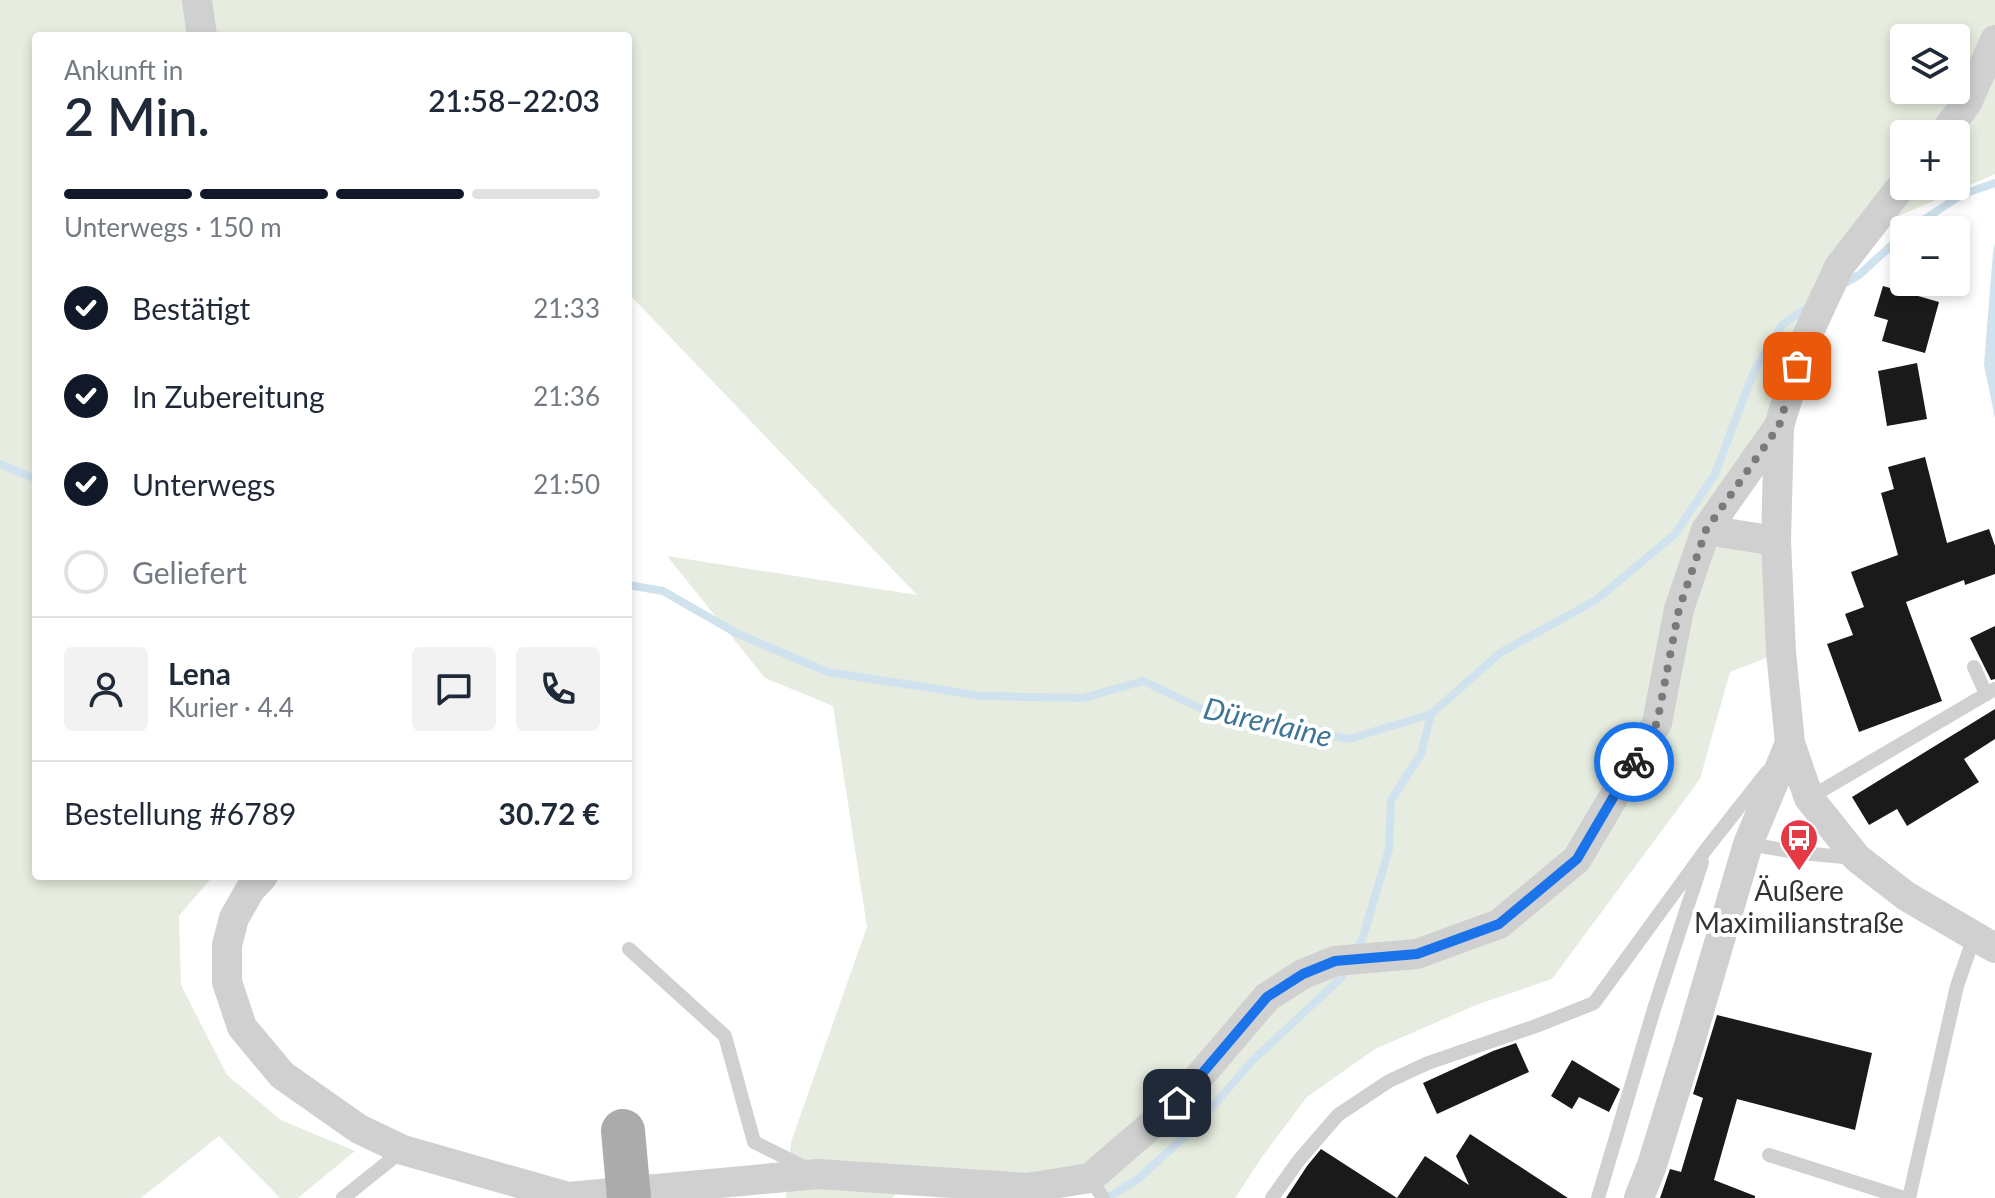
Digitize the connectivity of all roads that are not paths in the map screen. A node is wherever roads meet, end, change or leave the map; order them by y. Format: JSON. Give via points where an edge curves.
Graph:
{"nodes":[{"id":1,"x":197,"y":0,"type":"edge"},
{"id":2,"x":201,"y":32,"type":"edge"},
{"id":3,"x":1995,"y":40,"type":"edge"},
{"id":4,"x":1954,"y":120,"type":"edge"},
{"id":5,"x":1891,"y":200,"type":"edge"},
{"id":6,"x":1779,"y":426,"type":"junction"},
{"id":7,"x":1706,"y":530,"type":"junction"},
{"id":8,"x":1776,"y":541,"type":"junction"},
{"id":9,"x":1974,"y":667,"type":"dead end"},
{"id":10,"x":1991,"y":692,"type":"edge"},
{"id":11,"x":1790,"y":743,"type":"junction"},
{"id":12,"x":1809,"y":798,"type":"junction"},
{"id":13,"x":1748,"y":844,"type":"junction"},
{"id":14,"x":1707,"y":848,"type":"junction"},
{"id":15,"x":1857,"y":858,"type":"junction"},
{"id":16,"x":259,"y":880,"type":"edge"},
{"id":17,"x":1984,"y":942,"type":"edge"},
{"id":18,"x":629,"y":949,"type":"dead end"},
{"id":19,"x":623,"y":1131,"type":"dead end"},
{"id":20,"x":403,"y":1150,"type":"junction"},
{"id":21,"x":1769,"y":1155,"type":"dead end"},
{"id":22,"x":818,"y":1174,"type":"junction"},
{"id":23,"x":1096,"y":1188,"type":"edge"},
{"id":24,"x":343,"y":1198,"type":"edge"},
{"id":25,"x":567,"y":1198,"type":"edge"},
{"id":26,"x":629,"y":1198,"type":"edge"},
{"id":27,"x":1272,"y":1198,"type":"edge"},
{"id":28,"x":1598,"y":1198,"type":"edge"},
{"id":29,"x":1639,"y":1198,"type":"edge"},
{"id":30,"x":1907,"y":1198,"type":"edge"}],
"edges":[{"from":1,"to":2,"type":"street"},
{"from":3,"to":4,"type":"street"},
{"from":5,"to":6,"type":"street","via":[[1839,267],[1807,336]]},
{"from":6,"to":7,"type":"street"},
{"from":6,"to":8,"type":"street"},
{"from":7,"to":8,"type":"street"},
{"from":7,"to":23,"type":"street","via":[[1679,609],[1657,723],[1577,859],[1499,924],[1417,954],[1335,961],[1267,997]]},
{"from":8,"to":11,"type":"street"},
{"from":9,"to":10,"type":"lane"},
{"from":10,"to":12,"type":"lane"},
{"from":11,"to":12,"type":"street"},
{"from":11,"to":13,"type":"street"},
{"from":11,"to":14,"type":"lane"},
{"from":12,"to":15,"type":"street"},
{"from":13,"to":15,"type":"lane"},
{"from":13,"to":29,"type":"street"},
{"from":14,"to":27,"type":"lane","via":[[1594,1003],[1389,1081],[1338,1115]]},
{"from":14,"to":28,"type":"lane"},
{"from":15,"to":17,"type":"street","via":[[1906,896]]},
{"from":16,"to":20,"type":"street","via":[[234,918],[227,945],[227,982],[242,1027],[282,1075],[359,1129]]},
{"from":17,"to":30,"type":"lane","via":[[1957,986]]},
{"from":18,"to":22,"type":"lane","via":[[725,1036],[754,1142]]},
{"from":19,"to":26,"type":"main road","bridge":true},
{"from":20,"to":24,"type":"lane"},
{"from":20,"to":25,"type":"street"},
{"from":21,"to":30,"type":"lane"},
{"from":22,"to":23,"type":"street"},
{"from":22,"to":25,"type":"street"}]}
